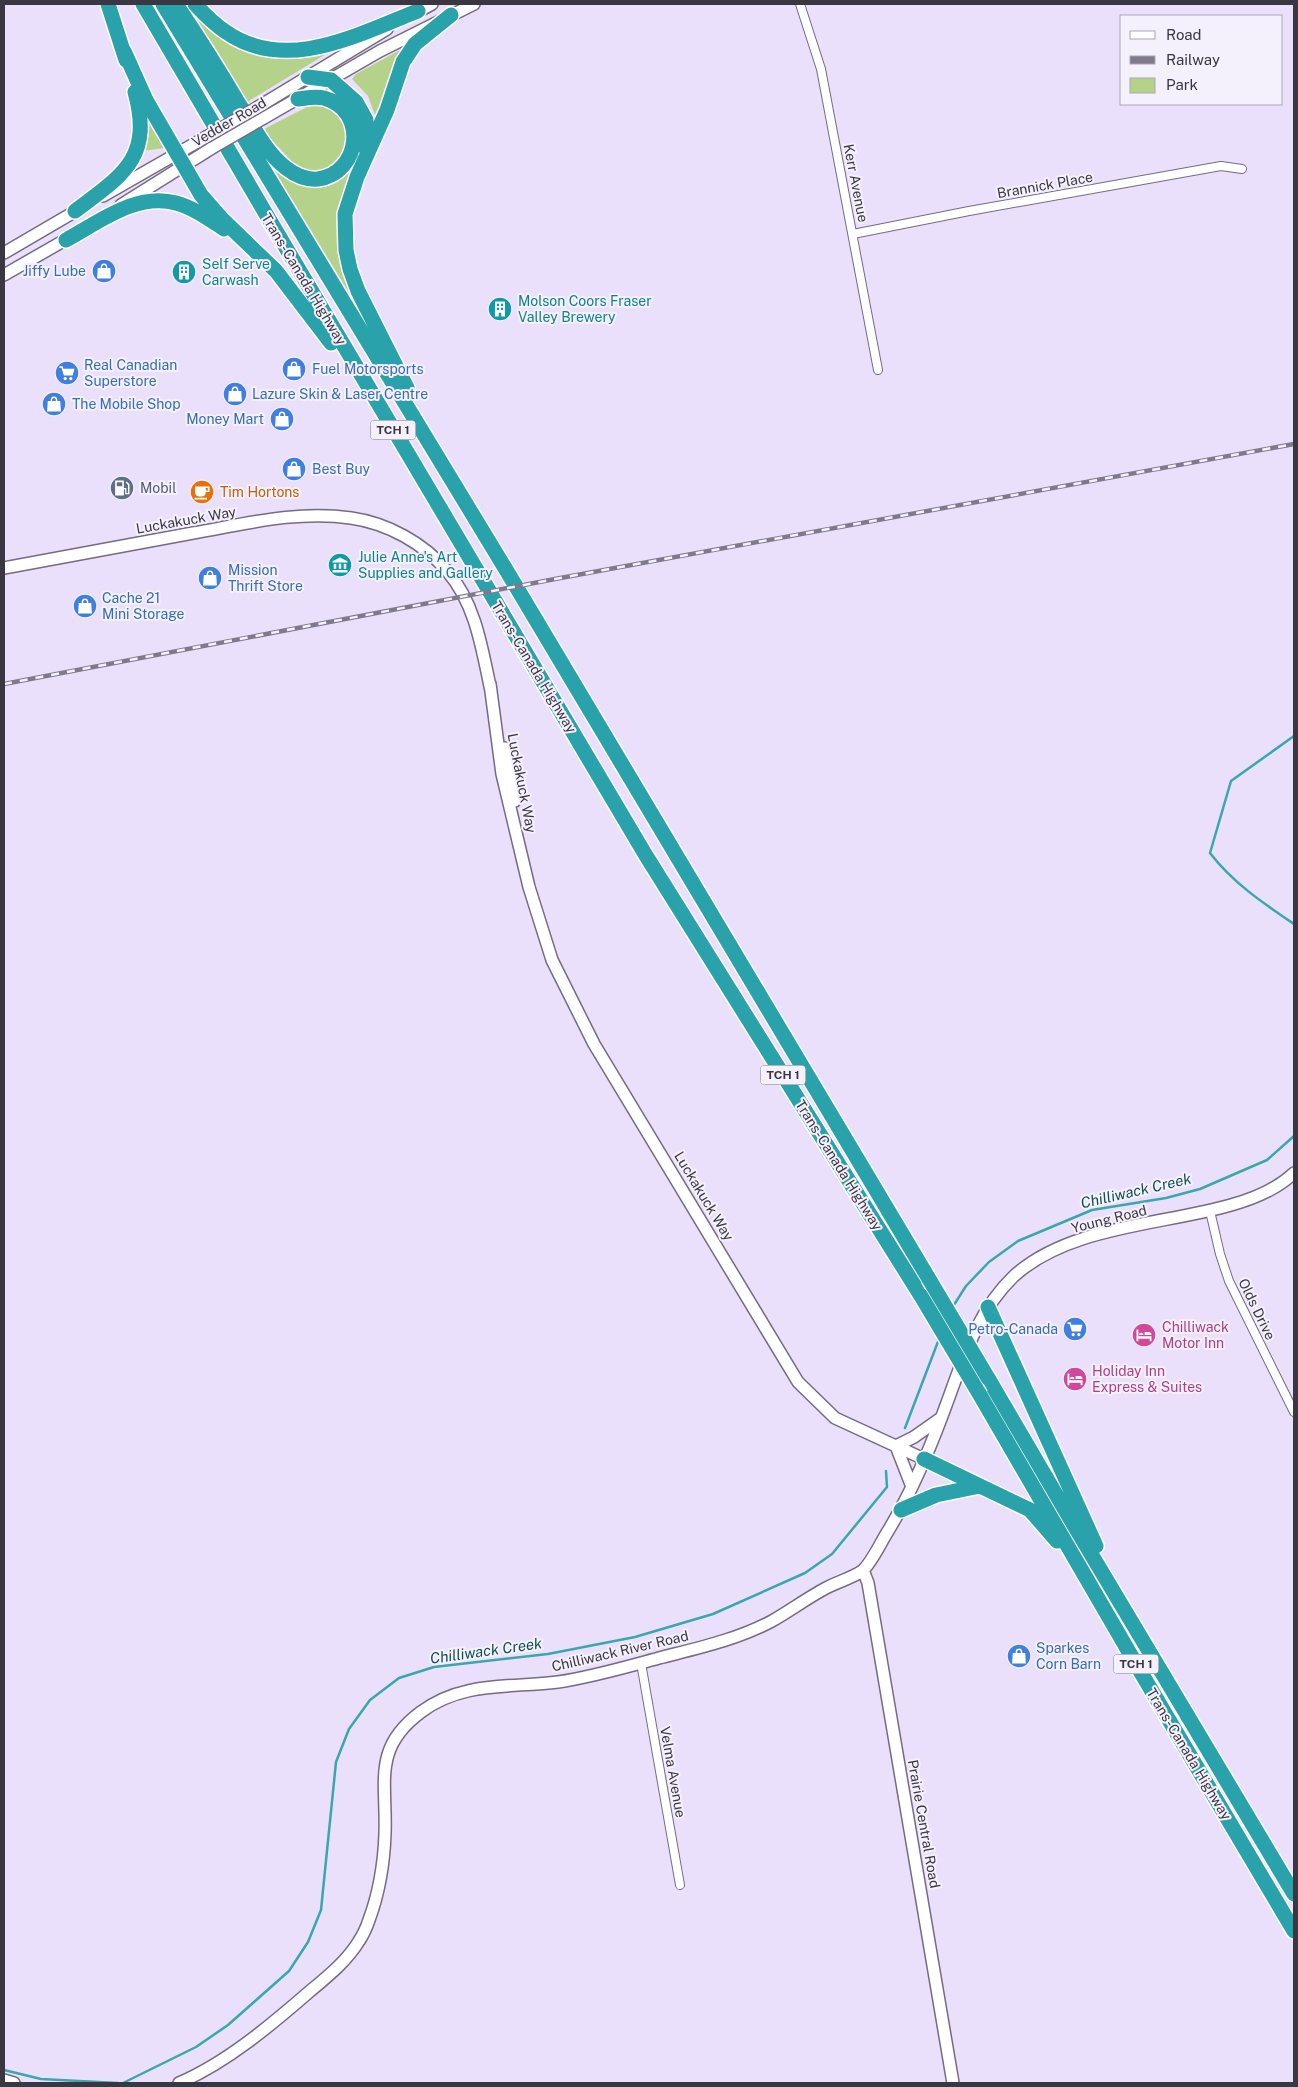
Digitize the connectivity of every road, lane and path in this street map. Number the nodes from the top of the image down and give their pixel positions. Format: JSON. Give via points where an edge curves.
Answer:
{"nodes":[{"id":1,"x":108,"y":4,"type":"edge"},
{"id":2,"x":143,"y":4,"type":"edge"},
{"id":3,"x":163,"y":4,"type":"edge"},
{"id":4,"x":176,"y":4,"type":"edge"},
{"id":5,"x":195,"y":4,"type":"edge"},
{"id":6,"x":432,"y":4,"type":"edge"},
{"id":7,"x":474,"y":4,"type":"edge"},
{"id":8,"x":800,"y":4,"type":"edge"},
{"id":9,"x":418,"y":11,"type":"junction"},
{"id":10,"x":451,"y":15,"type":"junction"},
{"id":11,"x":124,"y":51,"type":"junction"},
{"id":12,"x":308,"y":76,"type":"junction"},
{"id":13,"x":331,"y":80,"type":"junction"},
{"id":14,"x":298,"y":99,"type":"junction"},
{"id":15,"x":366,"y":155,"type":"junction"},
{"id":16,"x":180,"y":160,"type":"junction"},
{"id":17,"x":1242,"y":169,"type":"dead end"},
{"id":18,"x":75,"y":212,"type":"junction"},
{"id":19,"x":853,"y":234,"type":"junction"},
{"id":20,"x":66,"y":240,"type":"junction"},
{"id":21,"x":247,"y":243,"type":"junction"},
{"id":22,"x":4,"y":253,"type":"edge"},
{"id":23,"x":4,"y":275,"type":"edge"},
{"id":24,"x":878,"y":370,"type":"dead end"},
{"id":25,"x":422,"y":478,"type":"junction"},
{"id":26,"x":4,"y":568,"type":"edge"},
{"id":27,"x":504,"y":568,"type":"junction"},
{"id":28,"x":1294,"y":1173,"type":"edge"},
{"id":29,"x":1210,"y":1211,"type":"junction"},
{"id":30,"x":988,"y":1307,"type":"junction"},
{"id":31,"x":1294,"y":1412,"type":"edge"},
{"id":32,"x":942,"y":1418,"type":"junction"},
{"id":33,"x":896,"y":1446,"type":"junction"},
{"id":34,"x":924,"y":1459,"type":"junction"},
{"id":35,"x":980,"y":1486,"type":"junction"},
{"id":36,"x":912,"y":1487,"type":"junction"},
{"id":37,"x":901,"y":1510,"type":"junction"},
{"id":38,"x":863,"y":1570,"type":"junction"},
{"id":39,"x":641,"y":1663,"type":"junction"},
{"id":40,"x":1160,"y":1667,"type":"junction"},
{"id":41,"x":1143,"y":1676,"type":"junction"},
{"id":42,"x":680,"y":1885,"type":"dead end"},
{"id":43,"x":1294,"y":1894,"type":"edge"},
{"id":44,"x":1294,"y":1931,"type":"edge"},
{"id":45,"x":4,"y":2080,"type":"edge"},
{"id":46,"x":14,"y":2083,"type":"edge"},
{"id":47,"x":179,"y":2083,"type":"edge"},
{"id":48,"x":953,"y":2083,"type":"edge"}],
"edges":[{"from":1,"to":11,"type":"highway"},
{"from":2,"to":25,"type":"highway","name":"Trans-Canada Highway","number":"TCH 1"},
{"from":3,"to":27,"type":"highway","name":"Trans-Canada Highway","number":"TCH 1"},
{"from":4,"to":14,"type":"highway","via":[[278,161],[308,179],[332,174],[347,162],[353,150],[355,134],[349,116],[341,107],[324,98]]},
{"from":5,"to":9,"type":"highway","via":[[238,39],[262,49],[294,52],[330,44]]},
{"from":6,"to":9,"type":"main road","name":"Vedder Road"},
{"from":7,"to":10,"type":"main road","name":"Vedder Road"},
{"from":8,"to":19,"type":"street","name":"Kerr Avenue","via":[[821,69]]},
{"from":9,"to":12,"type":"main road","name":"Vedder Road"},
{"from":10,"to":13,"type":"main road","name":"Vedder Road"},
{"from":10,"to":15,"type":"highway","via":[[419,40],[403,62],[387,110]]},
{"from":11,"to":16,"type":"highway","via":[[146,100]]},
{"from":11,"to":18,"type":"highway","via":[[141,117],[138,146],[119,177]]},
{"from":12,"to":13,"type":"highway"},
{"from":12,"to":16,"type":"main road","name":"Vedder Road","bridge":true,"via":[[206,137]]},
{"from":13,"to":14,"type":"main road","name":"Vedder Road"},
{"from":13,"to":15,"type":"highway","via":[[362,110],[368,132]]},
{"from":14,"to":16,"type":"main road","name":"Vedder Road","bridge":true,"via":[[212,148]]},
{"from":15,"to":27,"type":"highway","via":[[345,214],[350,269],[400,376]]},
{"from":16,"to":18,"type":"main road","name":"Vedder Road"},
{"from":16,"to":20,"type":"main road","name":"Vedder Road"},
{"from":16,"to":21,"type":"highway","via":[[210,206]]},
{"from":17,"to":19,"type":"street","name":"Brannick Place","via":[[1221,166]]},
{"from":18,"to":22,"type":"main road","name":"Vedder Road"},
{"from":19,"to":24,"type":"street","name":"Kerr Avenue"},
{"from":20,"to":21,"type":"highway","via":[[132,205],[163,200],[199,213]]},
{"from":20,"to":23,"type":"main road","name":"Vedder Road"},
{"from":21,"to":25,"type":"highway","via":[[276,271],[317,323]]},
{"from":25,"to":41,"type":"highway","name":"Trans-Canada Highway","number":"TCH 1","bridge":true,"via":[[645,854],[921,1296]]},
{"from":26,"to":33,"type":"main road","name":"Luckakuck Way","via":[[282,518],[336,516],[368,522],[407,538],[448,571],[472,612],[479,634],[490,684],[502,774],[529,887],[552,960],[594,1044],[798,1382],[835,1418]]},
{"from":27,"to":40,"type":"highway","name":"Trans-Canada Highway","number":"TCH 1","bridge":true},
{"from":28,"to":29,"type":"main road","name":"Young Road","via":[[1286,1181],[1248,1200]]},
{"from":29,"to":30,"type":"main road","name":"Young Road","via":[[1094,1235],[1054,1251],[1018,1272]]},
{"from":29,"to":31,"type":"street","name":"Olds Drive","via":[[1229,1281]]},
{"from":30,"to":32,"type":"main road","name":"Young Road","via":[[971,1339]]},
{"from":30,"to":40,"type":"highway","via":[[1103,1562]]},
{"from":32,"to":33,"type":"main road"},
{"from":32,"to":34,"type":"main road","name":"Young Road"},
{"from":33,"to":34,"type":"main road","name":"Luckakuck Way"},
{"from":33,"to":36,"type":"main road"},
{"from":34,"to":35,"type":"highway"},
{"from":34,"to":36,"type":"main road"},
{"from":35,"to":37,"type":"highway","via":[[936,1495]]},
{"from":35,"to":41,"type":"highway","via":[[1030,1510],[1037,1517],[1055,1539]]},
{"from":36,"to":37,"type":"main road"},
{"from":37,"to":38,"type":"main road"},
{"from":38,"to":39,"type":"main road","name":"Chilliwack River Road","via":[[739,1637]]},
{"from":38,"to":48,"type":"main road","name":"Prairie Central Road","via":[[868,1583]]},
{"from":39,"to":42,"type":"street","name":"Velma Avenue"},
{"from":39,"to":47,"type":"main road","name":"Chilliwack River Road","via":[[557,1682],[470,1690],[443,1698],[403,1727],[391,1744],[383,1771],[385,1836],[382,1862],[376,1899],[360,1941],[326,1978],[283,2014],[238,2048]]},
{"from":40,"to":43,"type":"highway","name":"Trans-Canada Highway","number":"TCH 1"},
{"from":41,"to":44,"type":"highway","name":"Trans-Canada Highway","number":"TCH 1"},
{"from":45,"to":46,"type":"main road"}]}
